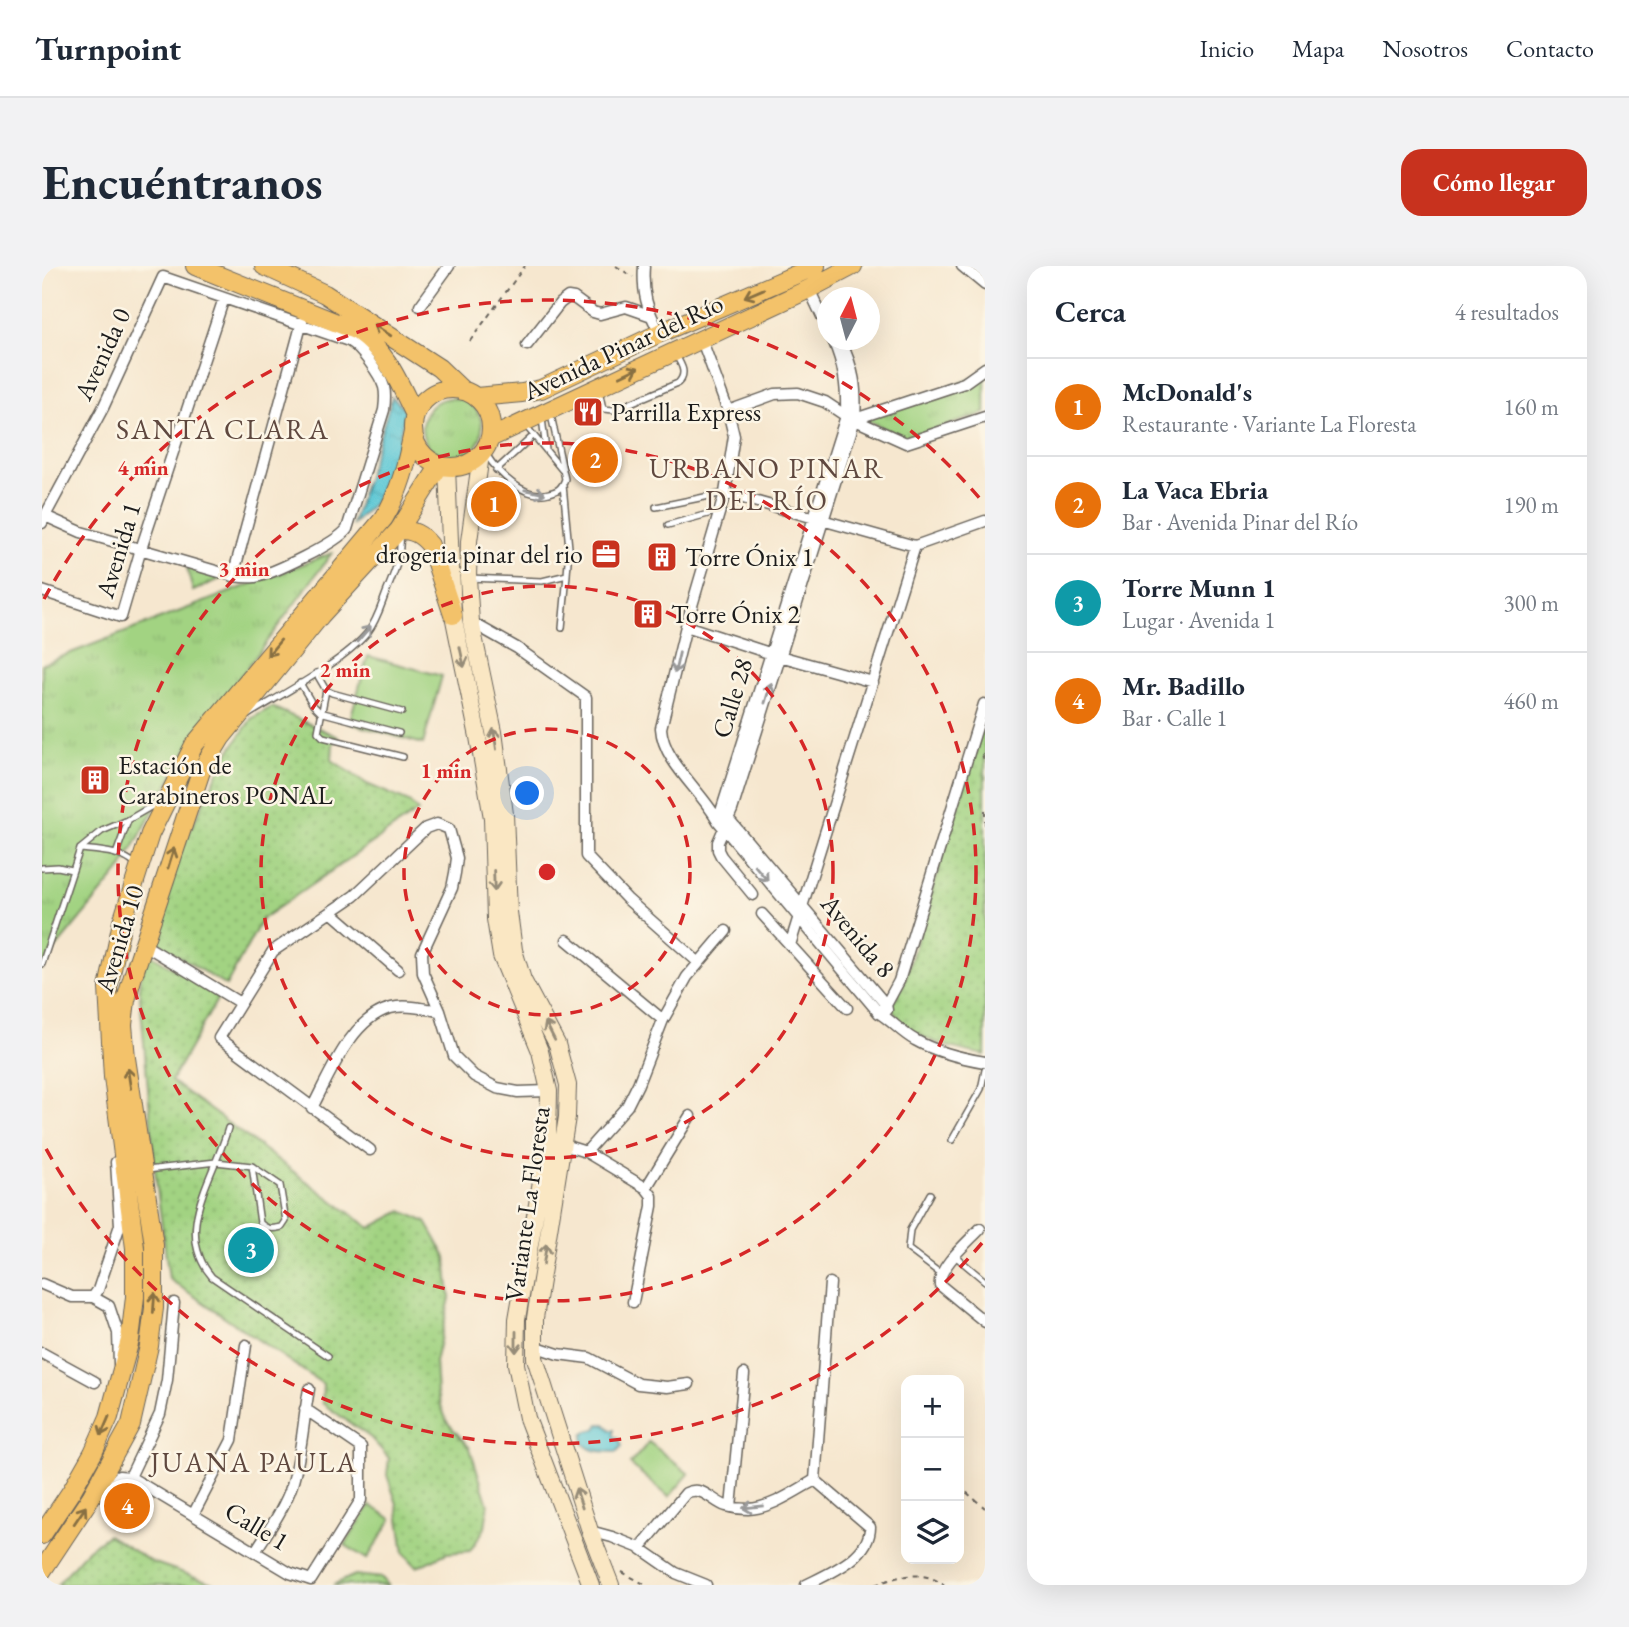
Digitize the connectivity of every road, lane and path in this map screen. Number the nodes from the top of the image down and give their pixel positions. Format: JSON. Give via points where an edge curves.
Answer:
{"nodes":[{"id":1,"x":195,"y":266,"type":"edge"},
{"id":2,"x":264,"y":266,"type":"edge"},
{"id":3,"x":449,"y":266,"type":"edge"},
{"id":4,"x":525,"y":266,"type":"edge"},
{"id":5,"x":617,"y":266,"type":"edge"},
{"id":6,"x":644,"y":266,"type":"edge"},
{"id":7,"x":816,"y":266,"type":"edge"},
{"id":8,"x":853,"y":266,"type":"edge"},
{"id":9,"x":962,"y":266,"type":"edge"},
{"id":10,"x":642,"y":284,"type":"junction"},
{"id":11,"x":985,"y":285,"type":"edge"},
{"id":12,"x":812,"y":287,"type":"junction"},
{"id":13,"x":817,"y":295,"type":"edge"},
{"id":14,"x":224,"y":298,"type":"junction"},
{"id":15,"x":817,"y":300,"type":"edge"},
{"id":16,"x":420,"y":306,"type":"dead end"},
{"id":17,"x":649,"y":315,"type":"junction"},
{"id":18,"x":303,"y":317,"type":"junction"},
{"id":19,"x":660,"y":333,"type":"junction"},
{"id":20,"x":701,"y":338,"type":"junction"},
{"id":21,"x":470,"y":341,"type":"dead end"},
{"id":22,"x":527,"y":345,"type":"dead end"},
{"id":23,"x":838,"y":350,"type":"edge"},
{"id":24,"x":845,"y":350,"type":"edge"},
{"id":25,"x":674,"y":351,"type":"junction"},
{"id":26,"x":985,"y":368,"type":"edge"},
{"id":27,"x":598,"y":386,"type":"junction"},
{"id":28,"x":522,"y":393,"type":"junction"},
{"id":29,"x":469,"y":394,"type":"junction"},
{"id":30,"x":545,"y":411,"type":"junction"},
{"id":31,"x":729,"y":411,"type":"junction"},
{"id":32,"x":851,"y":417,"type":"junction"},
{"id":33,"x":985,"y":417,"type":"edge"},
{"id":34,"x":414,"y":424,"type":"junction"},
{"id":35,"x":528,"y":429,"type":"junction"},
{"id":36,"x":485,"y":448,"type":"junction"},
{"id":37,"x":546,"y":450,"type":"junction"},
{"id":38,"x":444,"y":466,"type":"junction"},
{"id":39,"x":496,"y":470,"type":"junction"},
{"id":40,"x":564,"y":472,"type":"junction"},
{"id":41,"x":563,"y":485,"type":"junction"},
{"id":42,"x":725,"y":493,"type":"junction"},
{"id":43,"x":656,"y":507,"type":"dead end"},
{"id":44,"x":720,"y":511,"type":"junction"},
{"id":45,"x":44,"y":520,"type":"edge"},
{"id":46,"x":819,"y":520,"type":"junction"},
{"id":47,"x":985,"y":521,"type":"edge"},
{"id":48,"x":668,"y":525,"type":"dead end"},
{"id":49,"x":399,"y":530,"type":"junction"},
{"id":50,"x":915,"y":545,"type":"junction"},
{"id":51,"x":141,"y":549,"type":"junction"},
{"id":52,"x":357,"y":564,"type":"junction"},
{"id":53,"x":567,"y":575,"type":"junction"},
{"id":54,"x":238,"y":577,"type":"junction"},
{"id":55,"x":468,"y":578,"type":"junction"},
{"id":56,"x":42,"y":592,"type":"edge"},
{"id":57,"x":453,"y":615,"type":"junction"},
{"id":58,"x":471,"y":622,"type":"junction"},
{"id":59,"x":686,"y":625,"type":"junction"},
{"id":60,"x":562,"y":628,"type":"dead end"},
{"id":61,"x":774,"y":655,"type":"junction"},
{"id":62,"x":316,"y":673,"type":"junction"},
{"id":63,"x":873,"y":682,"type":"junction"},
{"id":64,"x":300,"y":683,"type":"junction"},
{"id":65,"x":326,"y":690,"type":"junction"},
{"id":66,"x":984,"y":704,"type":"edge"},
{"id":67,"x":233,"y":709,"type":"junction"},
{"id":68,"x":320,"y":712,"type":"junction"},
{"id":69,"x":402,"y":712,"type":"dead end"},
{"id":70,"x":228,"y":728,"type":"junction"},
{"id":71,"x":400,"y":733,"type":"dead end"},
{"id":72,"x":403,"y":757,"type":"dead end"},
{"id":73,"x":167,"y":799,"type":"junction"},
{"id":74,"x":985,"y":810,"type":"edge"},
{"id":75,"x":721,"y":818,"type":"junction"},
{"id":76,"x":128,"y":820,"type":"junction"},
{"id":77,"x":80,"y":849,"type":"junction"},
{"id":78,"x":116,"y":854,"type":"junction"},
{"id":79,"x":42,"y":868,"type":"edge"},
{"id":80,"x":139,"y":868,"type":"junction"},
{"id":81,"x":72,"y":870,"type":"junction"},
{"id":82,"x":753,"y":895,"type":"dead end"},
{"id":83,"x":985,"y":900,"type":"edge"},
{"id":84,"x":802,"y":904,"type":"junction"},
{"id":85,"x":331,"y":912,"type":"junction"},
{"id":86,"x":762,"y":914,"type":"dead end"},
{"id":87,"x":798,"y":917,"type":"junction"},
{"id":88,"x":726,"y":931,"type":"dead end"},
{"id":89,"x":42,"y":933,"type":"edge"},
{"id":90,"x":52,"y":936,"type":"junction"},
{"id":91,"x":566,"y":940,"type":"dead end"},
{"id":92,"x":143,"y":944,"type":"junction"},
{"id":93,"x":790,"y":945,"type":"junction"},
{"id":94,"x":698,"y":962,"type":"junction"},
{"id":95,"x":42,"y":964,"type":"edge"},
{"id":96,"x":398,"y":970,"type":"dead end"},
{"id":97,"x":240,"y":1003,"type":"junction"},
{"id":98,"x":847,"y":1008,"type":"dead end"},
{"id":99,"x":882,"y":1009,"type":"junction"},
{"id":100,"x":440,"y":1011,"type":"junction"},
{"id":101,"x":663,"y":1020,"type":"junction"},
{"id":102,"x":985,"y":1062,"type":"edge"},
{"id":103,"x":985,"y":1070,"type":"edge"},
{"id":104,"x":549,"y":1091,"type":"junction"},
{"id":105,"x":312,"y":1108,"type":"junction"},
{"id":106,"x":690,"y":1116,"type":"dead end"},
{"id":107,"x":228,"y":1128,"type":"dead end"},
{"id":108,"x":952,"y":1140,"type":"dead end"},
{"id":109,"x":122,"y":1141,"type":"junction"},
{"id":110,"x":555,"y":1143,"type":"junction"},
{"id":111,"x":370,"y":1150,"type":"dead end"},
{"id":112,"x":586,"y":1152,"type":"junction"},
{"id":113,"x":216,"y":1162,"type":"junction"},
{"id":114,"x":252,"y":1166,"type":"junction"},
{"id":115,"x":144,"y":1171,"type":"junction"},
{"id":116,"x":646,"y":1188,"type":"junction"},
{"id":117,"x":930,"y":1194,"type":"dead end"},
{"id":118,"x":980,"y":1229,"type":"dead end"},
{"id":119,"x":955,"y":1256,"type":"junction"},
{"id":120,"x":941,"y":1274,"type":"junction"},
{"id":121,"x":985,"y":1281,"type":"edge"},
{"id":122,"x":830,"y":1283,"type":"dead end"},
{"id":123,"x":42,"y":1284,"type":"edge"},
{"id":124,"x":93,"y":1297,"type":"junction"},
{"id":125,"x":633,"y":1302,"type":"dead end"},
{"id":126,"x":174,"y":1303,"type":"dead end"},
{"id":127,"x":985,"y":1322,"type":"edge"},
{"id":128,"x":246,"y":1345,"type":"dead end"},
{"id":129,"x":534,"y":1346,"type":"junction"},
{"id":130,"x":42,"y":1353,"type":"edge"},
{"id":131,"x":328,"y":1356,"type":"dead end"},
{"id":132,"x":744,"y":1374,"type":"dead end"},
{"id":133,"x":95,"y":1382,"type":"dead end"},
{"id":134,"x":689,"y":1384,"type":"dead end"},
{"id":135,"x":119,"y":1385,"type":"junction"},
{"id":136,"x":309,"y":1389,"type":"dead end"},
{"id":137,"x":305,"y":1409,"type":"junction"},
{"id":138,"x":130,"y":1477,"type":"junction"},
{"id":139,"x":815,"y":1480,"type":"junction"},
{"id":140,"x":964,"y":1490,"type":"edge"},
{"id":141,"x":95,"y":1492,"type":"junction"},
{"id":142,"x":731,"y":1507,"type":"junction"},
{"id":143,"x":985,"y":1508,"type":"edge"},
{"id":144,"x":193,"y":1515,"type":"junction"},
{"id":145,"x":590,"y":1531,"type":"junction"},
{"id":146,"x":42,"y":1535,"type":"edge"},
{"id":147,"x":640,"y":1548,"type":"junction"},
{"id":148,"x":255,"y":1552,"type":"junction"},
{"id":149,"x":602,"y":1563,"type":"junction"},
{"id":150,"x":42,"y":1572,"type":"edge"},
{"id":151,"x":588,"y":1578,"type":"edge"},
{"id":152,"x":611,"y":1585,"type":"edge"},
{"id":153,"x":646,"y":1585,"type":"edge"},
{"id":154,"x":706,"y":1585,"type":"edge"},
{"id":155,"x":806,"y":1585,"type":"edge"},
{"id":156,"x":875,"y":1585,"type":"edge"},
{"id":157,"x":944,"y":1585,"type":"edge"}],
"edges":[{"from":1,"to":18,"type":"main road"},
{"from":29,"to":2,"type":"main road","one_way":true,"via":[[439,368],[325,293]]},
{"from":3,"to":16,"type":"street"},
{"from":4,"to":21,"type":"path"},
{"from":5,"to":10,"type":"path"},
{"from":6,"to":10,"type":"street"},
{"from":7,"to":19,"type":"main road","name":"Avenida Pinar del Río","one_way":true},
{"from":8,"to":12,"type":"main road","name":"Avenida Pinar del Río"},
{"from":9,"to":11,"type":"street"},
{"from":10,"to":17,"type":"street"},
{"from":12,"to":13,"type":"street"},
{"from":12,"to":15,"type":"street"},
{"from":12,"to":20,"type":"main road","name":"Avenida Pinar del Río"},
{"from":14,"to":18,"type":"street"},
{"from":14,"to":45,"type":"street","name":"Avenida 0","via":[[163,277],[103,408]]},
{"from":14,"to":51,"type":"street","name":"Avenida 1"},
{"from":17,"to":19,"type":"street"},
{"from":17,"to":22,"type":"street","via":[[626,307],[600,314],[568,297]]},
{"from":18,"to":34,"type":"main road","via":[[340,322],[372,341],[389,362]]},
{"from":18,"to":54,"type":"street"},
{"from":18,"to":54,"type":"street","via":[[359,349],[383,384],[386,397],[347,530],[335,541],[261,575]]},
{"from":19,"to":28,"type":"main road","name":"Avenida Pinar del Río","via":[[541,389]]},
{"from":20,"to":25,"type":"main road","name":"Avenida Pinar del Río"},
{"from":20,"to":31,"type":"street","name":"Avenida 8"},
{"from":23,"to":32,"type":"street","name":"Calle 28"},
{"from":24,"to":32,"type":"street","name":"Calle 28","via":[[857,391]]},
{"from":27,"to":25,"type":"main road","name":"Avenida Pinar del Río","one_way":true},
{"from":25,"to":27,"type":"lane","via":[[684,370],[678,383],[614,410],[603,409]]},
{"from":26,"to":32,"type":"street","via":[[964,383]]},
{"from":27,"to":30,"type":"main road","name":"Avenida Pinar del Río"},
{"from":28,"to":29,"type":"main road","name":"Avenida Pinar del Río"},
{"from":28,"to":35,"type":"main road","via":[[516,411]]},
{"from":29,"to":34,"type":"main road","via":[[448,389],[434,394],[422,403]]},
{"from":29,"to":36,"type":"main road","via":[[489,415]]},
{"from":30,"to":35,"type":"main road","name":"Avenida Pinar del Río"},
{"from":30,"to":37,"type":"lane"},
{"from":30,"to":40,"type":"lane"},
{"from":31,"to":32,"type":"street","via":[[775,394],[798,393]]},
{"from":31,"to":42,"type":"street","name":"Avenida 8","via":[[734,436]]},
{"from":32,"to":33,"type":"street","via":[[906,443]]},
{"from":32,"to":46,"type":"street","name":"Calle 28"},
{"from":34,"to":38,"type":"main road","via":[[421,453]]},
{"from":34,"to":52,"type":"main road","name":"Avenida 10","via":[[396,499]]},
{"from":35,"to":36,"type":"main road","name":"Avenida Pinar del Río"},
{"from":35,"to":37,"type":"lane"},
{"from":35,"to":39,"type":"lane"},
{"from":36,"to":38,"type":"main road","via":[[467,464]]},
{"from":36,"to":39,"type":"lane"},
{"from":36,"to":55,"type":"main road","name":"Variante La Floresta","via":[[472,508]]},
{"from":37,"to":40,"type":"lane"},
{"from":38,"to":49,"type":"main road","name":"Avenida 10"},
{"from":38,"to":57,"type":"main road","name":"Variante La Floresta"},
{"from":39,"to":41,"type":"lane","one_way":true,"via":[[525,491],[542,495]]},
{"from":40,"to":41,"type":"lane"},
{"from":41,"to":53,"type":"lane"},
{"from":42,"to":43,"type":"lane"},
{"from":42,"to":44,"type":"street","name":"Avenida 8"},
{"from":42,"to":46,"type":"street"},
{"from":44,"to":48,"type":"lane"},
{"from":44,"to":59,"type":"street","name":"Avenida 8"},
{"from":45,"to":51,"type":"street"},
{"from":46,"to":50,"type":"street"},
{"from":46,"to":61,"type":"street","name":"Calle 28"},
{"from":47,"to":50,"type":"street"},
{"from":49,"to":52,"type":"main road","name":"Avenida 10"},
{"from":49,"to":57,"type":"main road","via":[[422,535],[430,545]]},
{"from":62,"to":49,"type":"lane","one_way":true,"via":[[368,632],[396,567]]},
{"from":50,"to":63,"type":"street"},
{"from":51,"to":54,"type":"street"},
{"from":51,"to":56,"type":"street","name":"Avenida 1","via":[[121,617]]},
{"from":52,"to":67,"type":"main road","name":"Avenida 10","via":[[321,615]]},
{"from":53,"to":55,"type":"lane","via":[[542,581]]},
{"from":53,"to":60,"type":"lane"},
{"from":55,"to":58,"type":"main road","name":"Variante La Floresta"},
{"from":57,"to":104,"type":"main road","name":"Variante La Floresta","one_way":true,"via":[[492,818],[495,919],[501,956],[540,1051]]},
{"from":58,"to":94,"type":"street","via":[[586,697],[586,856]]},
{"from":110,"to":58,"type":"main road","name":"Variante La Floresta","one_way":true,"via":[[568,1084],[557,1044],[523,979],[514,950],[500,773]]},
{"from":59,"to":61,"type":"street"},
{"from":59,"to":75,"type":"street","name":"Avenida 8","one_way":true,"via":[[661,728],[662,741]]},
{"from":61,"to":63,"type":"street"},
{"from":61,"to":75,"type":"street","name":"Calle 28"},
{"from":62,"to":64,"type":"lane"},
{"from":62,"to":65,"type":"lane"},
{"from":63,"to":84,"type":"street"},
{"from":64,"to":68,"type":"lane"},
{"from":64,"to":70,"type":"lane"},
{"from":65,"to":68,"type":"lane"},
{"from":65,"to":69,"type":"lane"},
{"from":66,"to":99,"type":"street","via":[[899,981]]},
{"from":67,"to":70,"type":"main road","name":"Avenida 10"},
{"from":67,"to":73,"type":"main road","name":"Avenida 10","via":[[194,745]]},
{"from":68,"to":71,"type":"lane"},
{"from":68,"to":72,"type":"lane","via":[[318,732],[323,737]]},
{"from":92,"to":70,"type":"main road","name":"Avenida 10","one_way":true,"via":[[201,771]]},
{"from":73,"to":76,"type":"lane"},
{"from":73,"to":80,"type":"main road","name":"Avenida 10","via":[[149,834]]},
{"from":74,"to":83,"type":"path"},
{"from":75,"to":82,"type":"street","name":"Calle 28","via":[[721,856]]},
{"from":75,"to":84,"type":"street","name":"Avenida 8"},
{"from":75,"to":87,"type":"street","one_way":true},
{"from":76,"to":77,"type":"lane","via":[[102,831]]},
{"from":76,"to":78,"type":"lane"},
{"from":77,"to":78,"type":"lane"},
{"from":77,"to":81,"type":"lane"},
{"from":78,"to":80,"type":"lane"},
{"from":79,"to":81,"type":"lane"},
{"from":80,"to":109,"type":"main road","name":"Avenida 10","via":[[108,988]]},
{"from":81,"to":90,"type":"lane"},
{"from":84,"to":87,"type":"street"},
{"from":84,"to":99,"type":"street","name":"Avenida 8"},
{"from":85,"to":96,"type":"street"},
{"from":85,"to":97,"type":"street","via":[[273,951]]},
{"from":85,"to":100,"type":"street","via":[[426,828],[437,824],[449,829],[456,873],[422,953],[423,973]]},
{"from":86,"to":93,"type":"street"},
{"from":87,"to":93,"type":"street"},
{"from":87,"to":99,"type":"street"},
{"from":88,"to":94,"type":"street"},
{"from":89,"to":90,"type":"lane"},
{"from":90,"to":95,"type":"lane"},
{"from":91,"to":101,"type":"street"},
{"from":92,"to":97,"type":"street"},
{"from":115,"to":92,"type":"main road","name":"Avenida 10","one_way":true,"via":[[123,1026]]},
{"from":93,"to":98,"type":"street"},
{"from":94,"to":101,"type":"street"},
{"from":97,"to":105,"type":"street","via":[[219,1038]]},
{"from":99,"to":102,"type":"street","name":"Avenida 8","via":[[913,1039],[938,1051]]},
{"from":100,"to":104,"type":"street","via":[[454,1056],[474,1076],[497,1088]]},
{"from":100,"to":105,"type":"street","via":[[390,1008],[372,1017],[341,1053]]},
{"from":101,"to":112,"type":"street","via":[[626,1106]]},
{"from":103,"to":108,"type":"lane","via":[[981,1089]]},
{"from":104,"to":110,"type":"main road","name":"Variante La Floresta"},
{"from":105,"to":111,"type":"street"},
{"from":106,"to":116,"type":"street"},
{"from":107,"to":113,"type":"lane"},
{"from":109,"to":124,"type":"street","via":[[115,1159],[120,1224]]},
{"from":109,"to":135,"type":"main road","name":"Avenida 10","via":[[135,1248],[135,1297]]},
{"from":110,"to":112,"type":"street"},
{"from":129,"to":110,"type":"main road","name":"Variante La Floresta","one_way":true},
{"from":110,"to":151,"type":"main road","name":"Variante La Floresta","one_way":true,"via":[[517,1318],[516,1364],[527,1418]]},
{"from":112,"to":116,"type":"street"},
{"from":113,"to":114,"type":"lane"},
{"from":113,"to":115,"type":"lane"},
{"from":113,"to":131,"type":"lane","via":[[199,1204],[196,1248],[202,1265],[212,1277]]},
{"from":114,"to":114,"type":"lane","via":[[260,1223],[265,1228],[282,1227],[286,1221],[280,1185]]},
{"from":141,"to":115,"type":"main road","name":"Avenida 10","one_way":true,"via":[[131,1424],[149,1346],[154,1245]]},
{"from":116,"to":125,"type":"street","via":[[652,1206]]},
{"from":117,"to":120,"type":"lane","via":[[910,1230],[908,1249]]},
{"from":118,"to":119,"type":"street"},
{"from":119,"to":120,"type":"street"},
{"from":119,"to":121,"type":"lane"},
{"from":120,"to":127,"type":"street","via":[[940,1285]]},
{"from":122,"to":139,"type":"street"},
{"from":123,"to":124,"type":"street","via":[[72,1297]]},
{"from":124,"to":135,"type":"street","via":[[109,1306],[114,1317]]},
{"from":126,"to":138,"type":"street","via":[[160,1414]]},
{"from":128,"to":144,"type":"street","via":[[232,1440]]},
{"from":129,"to":134,"type":"street","via":[[589,1358],[638,1384]]},
{"from":145,"to":129,"type":"main road","name":"Variante La Floresta","one_way":true,"via":[[545,1396]]},
{"from":130,"to":133,"type":"street"},
{"from":132,"to":142,"type":"street"},
{"from":135,"to":146,"type":"main road","name":"Avenida 10","one_way":true,"via":[[93,1453]]},
{"from":136,"to":137,"type":"street"},
{"from":137,"to":148,"type":"street","via":[[292,1486]]},
{"from":137,"to":148,"type":"street","name":"Calle 1","via":[[361,1447],[361,1500],[311,1580]]},
{"from":138,"to":141,"type":"street","via":[[119,1476],[106,1493]]},
{"from":138,"to":144,"type":"street","name":"Calle 1"},
{"from":139,"to":142,"type":"street","one_way":true,"via":[[770,1504]]},
{"from":139,"to":155,"type":"street","via":[[870,1527],[870,1540],[845,1563]]},
{"from":140,"to":143,"type":"path"},
{"from":150,"to":141,"type":"main road","name":"Avenida 10","one_way":true},
{"from":142,"to":147,"type":"street","via":[[691,1490]]},
{"from":144,"to":148,"type":"street","name":"Calle 1"},
{"from":145,"to":147,"type":"street"},
{"from":145,"to":149,"type":"main road","name":"Variante La Floresta"},
{"from":147,"to":154,"type":"street","via":[[676,1573]]},
{"from":149,"to":151,"type":"main road"},
{"from":149,"to":152,"type":"main road","name":"Variante La Floresta"},
{"from":149,"to":153,"type":"path"},
{"from":156,"to":157,"type":"path","via":[[910,1575]]}]}
